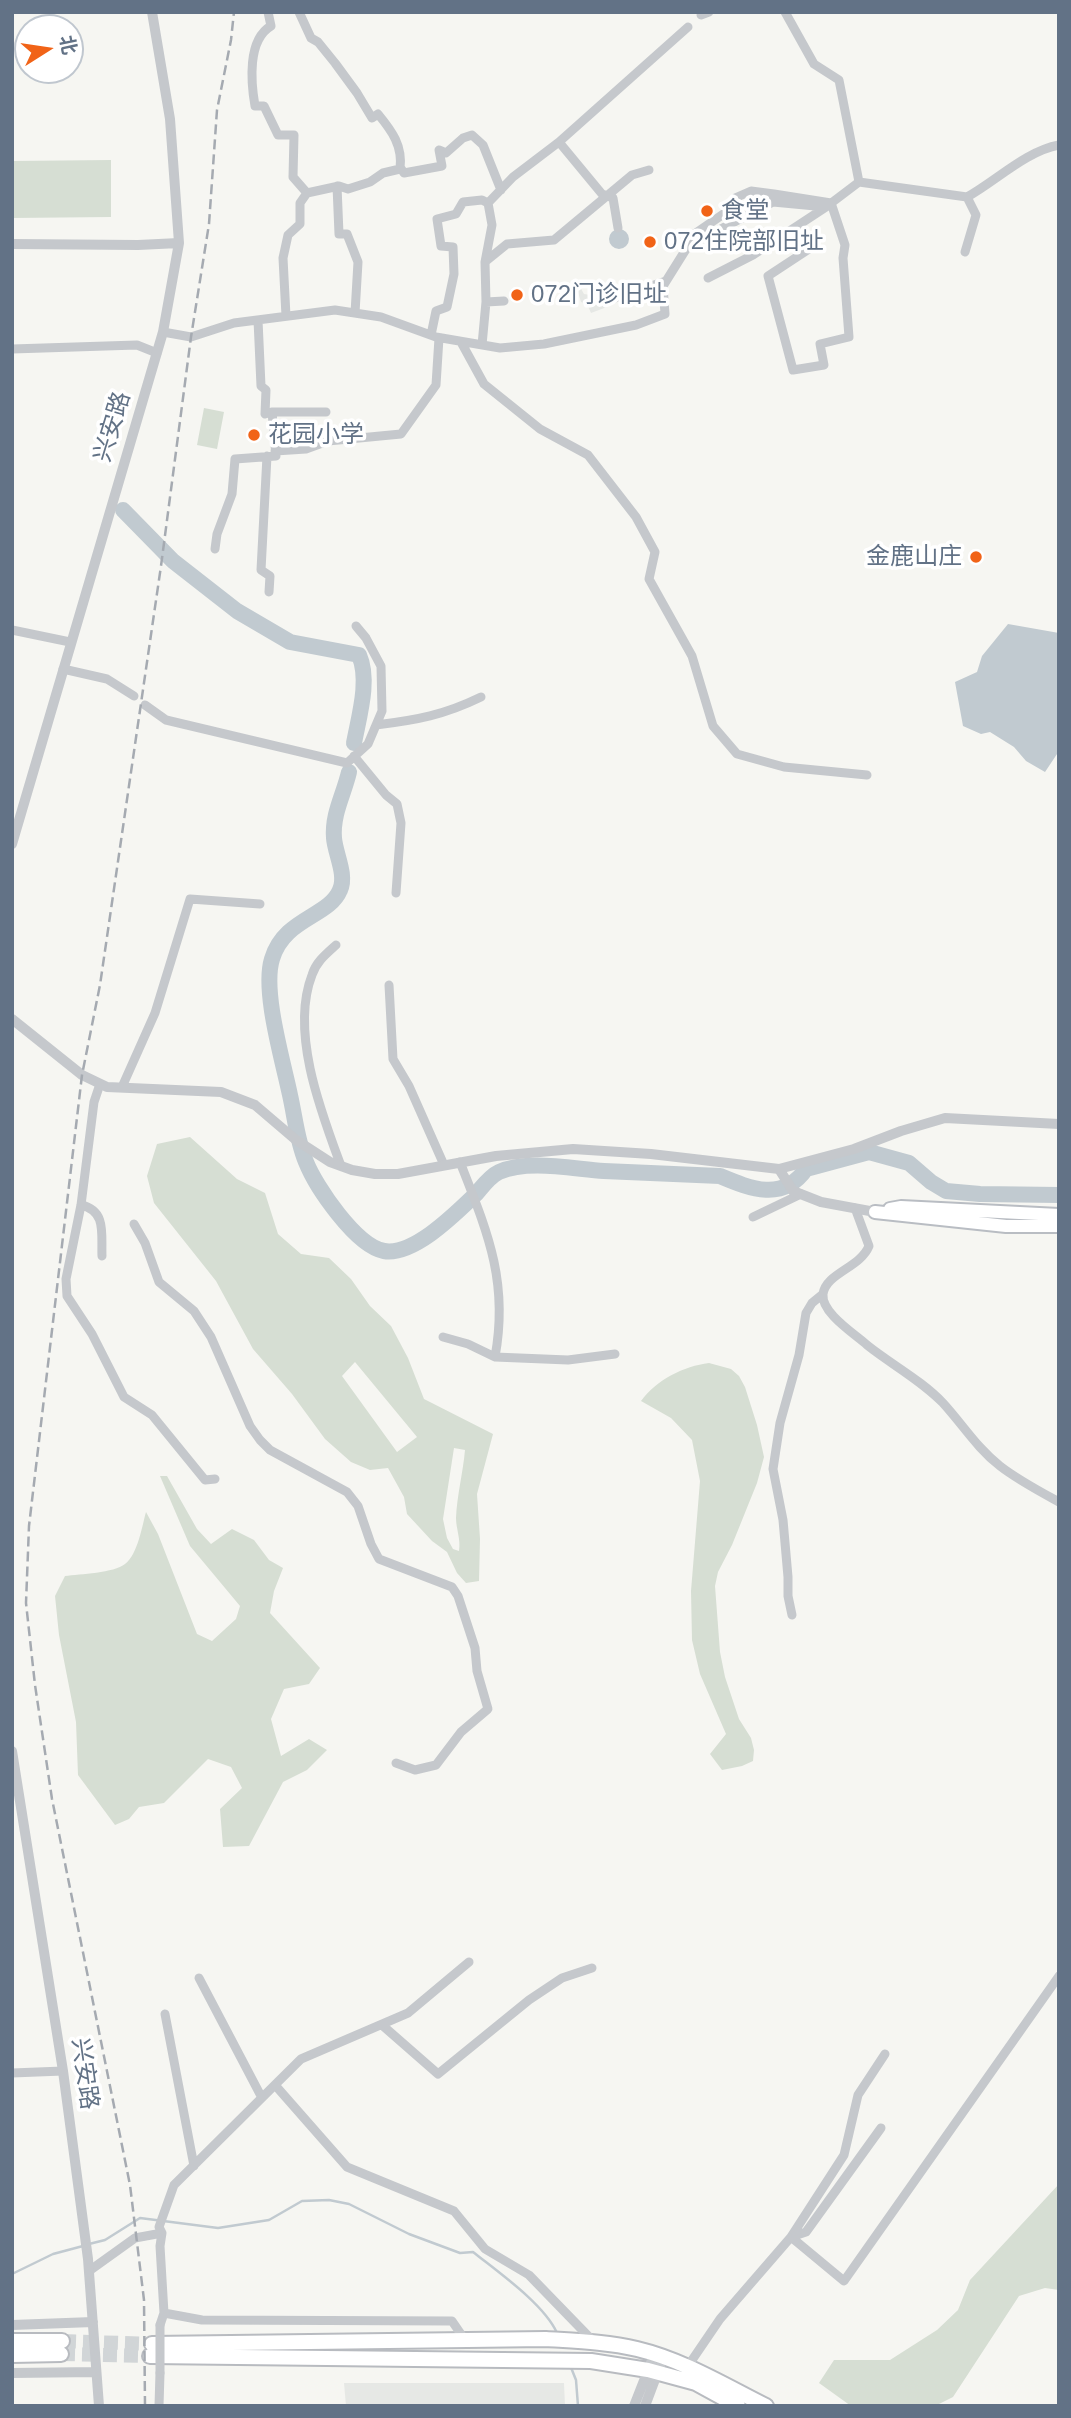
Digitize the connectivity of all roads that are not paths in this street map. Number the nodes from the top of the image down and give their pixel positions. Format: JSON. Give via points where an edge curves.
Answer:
{"nodes":[{"id":1,"x":152,"y":12,"type":"edge"},
{"id":2,"x":268,"y":12,"type":"edge"},
{"id":3,"x":299,"y":12,"type":"edge"},
{"id":4,"x":785,"y":12,"type":"edge"},
{"id":5,"x":688,"y":27,"type":"dead end"},
{"id":6,"x":559,"y":142,"type":"junction"},
{"id":7,"x":1059,"y":145,"type":"edge"},
{"id":8,"x":400,"y":167,"type":"junction"},
{"id":9,"x":649,"y":170,"type":"dead end"},
{"id":10,"x":859,"y":182,"type":"junction"},
{"id":11,"x":337,"y":186,"type":"junction"},
{"id":12,"x":501,"y":190,"type":"junction"},
{"id":13,"x":306,"y":193,"type":"junction"},
{"id":14,"x":605,"y":197,"type":"junction"},
{"id":15,"x":967,"y":197,"type":"junction"},
{"id":16,"x":773,"y":198,"type":"junction"},
{"id":17,"x":488,"y":203,"type":"junction"},
{"id":18,"x":828,"y":205,"type":"junction"},
{"id":19,"x":618,"y":228,"type":"dead end"},
{"id":20,"x":693,"y":235,"type":"dead end"},
{"id":21,"x":179,"y":243,"type":"junction"},
{"id":22,"x":12,"y":244,"type":"edge"},
{"id":23,"x":809,"y":249,"type":"dead end"},
{"id":24,"x":965,"y":252,"type":"dead end"},
{"id":25,"x":485,"y":262,"type":"junction"},
{"id":26,"x":708,"y":278,"type":"dead end"},
{"id":27,"x":666,"y":281,"type":"junction"},
{"id":28,"x":504,"y":301,"type":"dead end"},
{"id":29,"x":606,"y":301,"type":"dead end"},
{"id":30,"x":486,"y":302,"type":"junction"},
{"id":31,"x":355,"y":313,"type":"junction"},
{"id":32,"x":286,"y":316,"type":"junction"},
{"id":33,"x":258,"y":320,"type":"junction"},
{"id":34,"x":163,"y":332,"type":"junction"},
{"id":35,"x":435,"y":337,"type":"junction"},
{"id":36,"x":461,"y":342,"type":"junction"},
{"id":37,"x":482,"y":345,"type":"junction"},
{"id":38,"x":12,"y":349,"type":"edge"},
{"id":39,"x":157,"y":354,"type":"junction"},
{"id":40,"x":272,"y":412,"type":"junction"},
{"id":41,"x":327,"y":412,"type":"dead end"},
{"id":42,"x":271,"y":454,"type":"junction"},
{"id":43,"x":215,"y":549,"type":"dead end"},
{"id":44,"x":269,"y":592,"type":"dead end"},
{"id":45,"x":356,"y":626,"type":"dead end"},
{"id":46,"x":12,"y":630,"type":"edge"},
{"id":47,"x":70,"y":642,"type":"junction"},
{"id":48,"x":63,"y":668,"type":"junction"},
{"id":49,"x":134,"y":696,"type":"dead end"},
{"id":50,"x":481,"y":697,"type":"dead end"},
{"id":51,"x":145,"y":705,"type":"dead end"},
{"id":52,"x":376,"y":725,"type":"junction"},
{"id":53,"x":354,"y":757,"type":"junction"},
{"id":54,"x":867,"y":775,"type":"dead end"},
{"id":55,"x":12,"y":844,"type":"edge"},
{"id":56,"x":396,"y":893,"type":"dead end"},
{"id":57,"x":260,"y":904,"type":"dead end"},
{"id":58,"x":335,"y":945,"type":"dead end"},
{"id":59,"x":389,"y":985,"type":"dead end"},
{"id":60,"x":12,"y":1019,"type":"edge"},
{"id":61,"x":100,"y":1084,"type":"junction"},
{"id":62,"x":122,"y":1087,"type":"junction"},
{"id":63,"x":1059,"y":1124,"type":"edge"},
{"id":64,"x":460,"y":1163,"type":"junction"},
{"id":65,"x":444,"y":1165,"type":"junction"},
{"id":66,"x":341,"y":1167,"type":"junction"},
{"id":67,"x":779,"y":1169,"type":"junction"},
{"id":68,"x":797,"y":1193,"type":"junction"},
{"id":69,"x":81,"y":1205,"type":"junction"},
{"id":70,"x":855,"y":1208,"type":"junction"},
{"id":71,"x":875,"y":1212,"type":"junction"},
{"id":72,"x":1059,"y":1215,"type":"edge"},
{"id":73,"x":753,"y":1217,"type":"dead end"},
{"id":74,"x":134,"y":1224,"type":"dead end"},
{"id":75,"x":1059,"y":1226,"type":"edge"},
{"id":76,"x":102,"y":1256,"type":"dead end"},
{"id":77,"x":823,"y":1294,"type":"junction"},
{"id":78,"x":443,"y":1337,"type":"dead end"},
{"id":79,"x":615,"y":1354,"type":"dead end"},
{"id":80,"x":495,"y":1357,"type":"junction"},
{"id":81,"x":215,"y":1479,"type":"dead end"},
{"id":82,"x":1059,"y":1503,"type":"edge"},
{"id":83,"x":792,"y":1615,"type":"dead end"},
{"id":84,"x":12,"y":1751,"type":"edge"},
{"id":85,"x":396,"y":1763,"type":"dead end"},
{"id":86,"x":16,"y":1798,"type":"edge"},
{"id":87,"x":469,"y":1962,"type":"dead end"},
{"id":88,"x":592,"y":1968,"type":"dead end"},
{"id":89,"x":1059,"y":1976,"type":"edge"},
{"id":90,"x":199,"y":1978,"type":"dead end"},
{"id":91,"x":165,"y":2014,"type":"dead end"},
{"id":92,"x":382,"y":2025,"type":"junction"},
{"id":93,"x":885,"y":2054,"type":"dead end"},
{"id":94,"x":63,"y":2071,"type":"junction"},
{"id":95,"x":12,"y":2073,"type":"edge"},
{"id":96,"x":275,"y":2085,"type":"junction"},
{"id":97,"x":262,"y":2098,"type":"junction"},
{"id":98,"x":881,"y":2128,"type":"dead end"},
{"id":99,"x":194,"y":2166,"type":"junction"},
{"id":100,"x":161,"y":2230,"type":"junction"},
{"id":101,"x":791,"y":2237,"type":"junction"},
{"id":102,"x":88,"y":2265,"type":"junction"},
{"id":103,"x":164,"y":2313,"type":"junction"},
{"id":104,"x":93,"y":2322,"type":"junction"},
{"id":105,"x":12,"y":2325,"type":"edge"},
{"id":106,"x":465,"y":2340,"type":"junction"},
{"id":107,"x":12,"y":2341,"type":"edge"},
{"id":108,"x":594,"y":2343,"type":"junction"},
{"id":109,"x":12,"y":2355,"type":"edge"},
{"id":110,"x":659,"y":2357,"type":"junction"},
{"id":111,"x":688,"y":2367,"type":"junction"},
{"id":112,"x":652,"y":2371,"type":"junction"},
{"id":113,"x":96,"y":2372,"type":"junction"},
{"id":114,"x":12,"y":2374,"type":"edge"},
{"id":115,"x":99,"y":2406,"type":"edge"},
{"id":116,"x":159,"y":2406,"type":"edge"},
{"id":117,"x":634,"y":2406,"type":"edge"},
{"id":118,"x":645,"y":2406,"type":"edge"},
{"id":119,"x":738,"y":2406,"type":"edge"},
{"id":120,"x":766,"y":2406,"type":"edge"}],
"edges":[{"from":1,"to":21,"type":"street","name":"兴安路","via":[[170,119]]},
{"from":2,"to":13,"type":"street","via":[[271,26],[256,43],[251,79],[255,106],[264,106],[278,135],[294,135],[293,177]]},
{"from":3,"to":8,"type":"street","via":[[311,38],[335,63],[372,118],[378,114],[395,136],[402,155]]},
{"from":4,"to":10,"type":"street","via":[[814,64],[839,80]]},
{"from":5,"to":6,"type":"street"},
{"from":6,"to":12,"type":"street"},
{"from":6,"to":14,"type":"street"},
{"from":7,"to":15,"type":"street","via":[[1030,156]]},
{"from":8,"to":11,"type":"street","via":[[348,189]]},
{"from":8,"to":12,"type":"street","via":[[404,173],[442,166],[439,150],[446,153],[472,135],[483,145]]},
{"from":9,"to":14,"type":"street","via":[[632,175]]},
{"from":10,"to":15,"type":"street"},
{"from":10,"to":18,"type":"street"},
{"from":11,"to":13,"type":"street"},
{"from":11,"to":31,"type":"street","via":[[339,234],[347,234],[358,262]]},
{"from":12,"to":17,"type":"street"},
{"from":13,"to":32,"type":"street","via":[[300,203],[300,223],[288,235],[283,258]]},
{"from":14,"to":19,"type":"street","via":[[613,198]]},
{"from":14,"to":25,"type":"street","via":[[554,240],[507,244]]},
{"from":15,"to":24,"type":"street","via":[[976,215]]},
{"from":16,"to":18,"type":"street"},
{"from":16,"to":20,"type":"street","via":[[751,191],[735,198],[735,206]]},
{"from":16,"to":27,"type":"street","via":[[688,246]]},
{"from":17,"to":25,"type":"street","via":[[492,225]]},
{"from":17,"to":35,"type":"street","via":[[463,202],[456,214],[437,219],[441,246],[453,247],[454,274],[447,307],[436,311]]},
{"from":18,"to":23,"type":"street","via":[[845,245],[849,337],[820,344],[824,365],[793,370],[768,276]]},
{"from":18,"to":26,"type":"street","via":[[753,255]]},
{"from":21,"to":22,"type":"street"},
{"from":21,"to":34,"type":"street","name":"兴安路"},
{"from":25,"to":30,"type":"street"},
{"from":27,"to":29,"type":"street"},
{"from":27,"to":37,"type":"street","via":[[665,314],[636,325],[518,348]]},
{"from":28,"to":30,"type":"street"},
{"from":30,"to":37,"type":"street"},
{"from":31,"to":32,"type":"street","via":[[334,310]]},
{"from":31,"to":35,"type":"street","via":[[381,317]]},
{"from":32,"to":33,"type":"street"},
{"from":33,"to":34,"type":"street","via":[[191,337]]},
{"from":33,"to":40,"type":"street","via":[[265,414]]},
{"from":34,"to":39,"type":"street","name":"兴安路"},
{"from":35,"to":36,"type":"street"},
{"from":35,"to":42,"type":"street","via":[[436,385],[401,434],[328,441]]},
{"from":36,"to":37,"type":"street"},
{"from":36,"to":54,"type":"street","via":[[484,384],[540,429],[588,455],[636,517],[655,552],[649,579],[692,656],[713,726],[737,754],[784,767]]},
{"from":38,"to":39,"type":"street","via":[[137,345]]},
{"from":39,"to":47,"type":"street","name":"兴安路"},
{"from":40,"to":41,"type":"street"},
{"from":40,"to":42,"type":"street"},
{"from":42,"to":43,"type":"street","via":[[236,459],[232,494]]},
{"from":42,"to":44,"type":"street","via":[[261,570],[270,576]]},
{"from":45,"to":52,"type":"street","via":[[381,666],[382,711]]},
{"from":46,"to":47,"type":"street"},
{"from":47,"to":48,"type":"street","name":"兴安路"},
{"from":48,"to":49,"type":"street","via":[[107,679]]},
{"from":48,"to":55,"type":"street","name":"兴安路"},
{"from":50,"to":52,"type":"street","via":[[453,711]]},
{"from":51,"to":53,"type":"street","via":[[166,720],[347,763]]},
{"from":52,"to":53,"type":"street","via":[[368,744]]},
{"from":53,"to":56,"type":"street","via":[[397,804],[401,823]]},
{"from":57,"to":62,"type":"street","via":[[190,899],[155,1013]]},
{"from":58,"to":66,"type":"street","via":[[312,972],[305,1034],[312,1077]]},
{"from":59,"to":65,"type":"street","via":[[393,1059]]},
{"from":60,"to":61,"type":"street"},
{"from":61,"to":62,"type":"street"},
{"from":61,"to":69,"type":"street"},
{"from":62,"to":66,"type":"street","via":[[221,1092],[254,1105]]},
{"from":63,"to":67,"type":"street","via":[[945,1118]]},
{"from":64,"to":65,"type":"street"},
{"from":64,"to":67,"type":"street","via":[[572,1149]]},
{"from":64,"to":80,"type":"street","via":[[496,1264],[500,1329]]},
{"from":65,"to":66,"type":"street","via":[[386,1175]]},
{"from":67,"to":68,"type":"street"},
{"from":68,"to":70,"type":"street"},
{"from":68,"to":73,"type":"street"},
{"from":69,"to":76,"type":"street","via":[[99,1216]]},
{"from":69,"to":81,"type":"street","via":[[66,1279],[67,1296],[124,1397],[152,1415],[205,1479]]},
{"from":70,"to":71,"type":"street"},
{"from":70,"to":77,"type":"street","via":[[869,1246],[866,1254],[827,1284]]},
{"from":71,"to":72,"type":"main road","via":[[901,1207]]},
{"from":71,"to":75,"type":"main road","via":[[1006,1226]]},
{"from":74,"to":85,"type":"street","via":[[159,1282],[194,1311],[211,1337],[260,1440],[346,1492],[358,1506],[379,1559],[452,1587],[458,1596],[488,1709],[461,1732],[436,1765],[415,1770]]},
{"from":77,"to":82,"type":"street","via":[[832,1315],[943,1403],[982,1452]]},
{"from":77,"to":83,"type":"street","via":[[806,1313],[773,1469]]},
{"from":78,"to":80,"type":"street"},
{"from":79,"to":80,"type":"street","via":[[568,1360]]},
{"from":84,"to":86,"type":"street","name":"兴安路"},
{"from":86,"to":94,"type":"street","name":"兴安路"},
{"from":87,"to":92,"type":"street","via":[[408,2013]]},
{"from":88,"to":92,"type":"street","via":[[562,1978],[529,2000],[438,2074]]},
{"from":89,"to":101,"type":"street","via":[[844,2281]]},
{"from":90,"to":97,"type":"street"},
{"from":91,"to":99,"type":"street"},
{"from":92,"to":96,"type":"street","via":[[300,2059]]},
{"from":93,"to":101,"type":"street","via":[[858,2095],[844,2155]]},
{"from":94,"to":95,"type":"street"},
{"from":94,"to":102,"type":"street","name":"兴安路"},
{"from":96,"to":97,"type":"street"},
{"from":96,"to":108,"type":"street","via":[[347,2167],[454,2211],[485,2249],[528,2275]]},
{"from":97,"to":99,"type":"street"},
{"from":98,"to":101,"type":"street","via":[[806,2232]]},
{"from":99,"to":100,"type":"street","via":[[174,2185]]},
{"from":100,"to":102,"type":"street","via":[[135,2238]]},
{"from":100,"to":103,"type":"street"},
{"from":101,"to":111,"type":"street","via":[[720,2319]]},
{"from":102,"to":104,"type":"street","name":"兴安路"},
{"from":103,"to":106,"type":"street","via":[[202,2320],[452,2321]]},
{"from":103,"to":116,"type":"street","bridge":true},
{"from":104,"to":105,"type":"street"},
{"from":104,"to":113,"type":"street","name":"兴安路"},
{"from":106,"to":108,"type":"main road"},
{"from":106,"to":112,"type":"main road","via":[[151,2350],[558,2359]]},
{"from":107,"to":109,"type":"main road","via":[[61,2348]]},
{"from":108,"to":110,"type":"main road"},
{"from":110,"to":111,"type":"main road"},
{"from":110,"to":112,"type":"street"},
{"from":111,"to":120,"type":"main road"},
{"from":112,"to":117,"type":"street"},
{"from":112,"to":118,"type":"street"},
{"from":112,"to":119,"type":"main road","via":[[696,2382]]},
{"from":113,"to":114,"type":"street"},
{"from":113,"to":115,"type":"street","name":"兴安路"}]}
